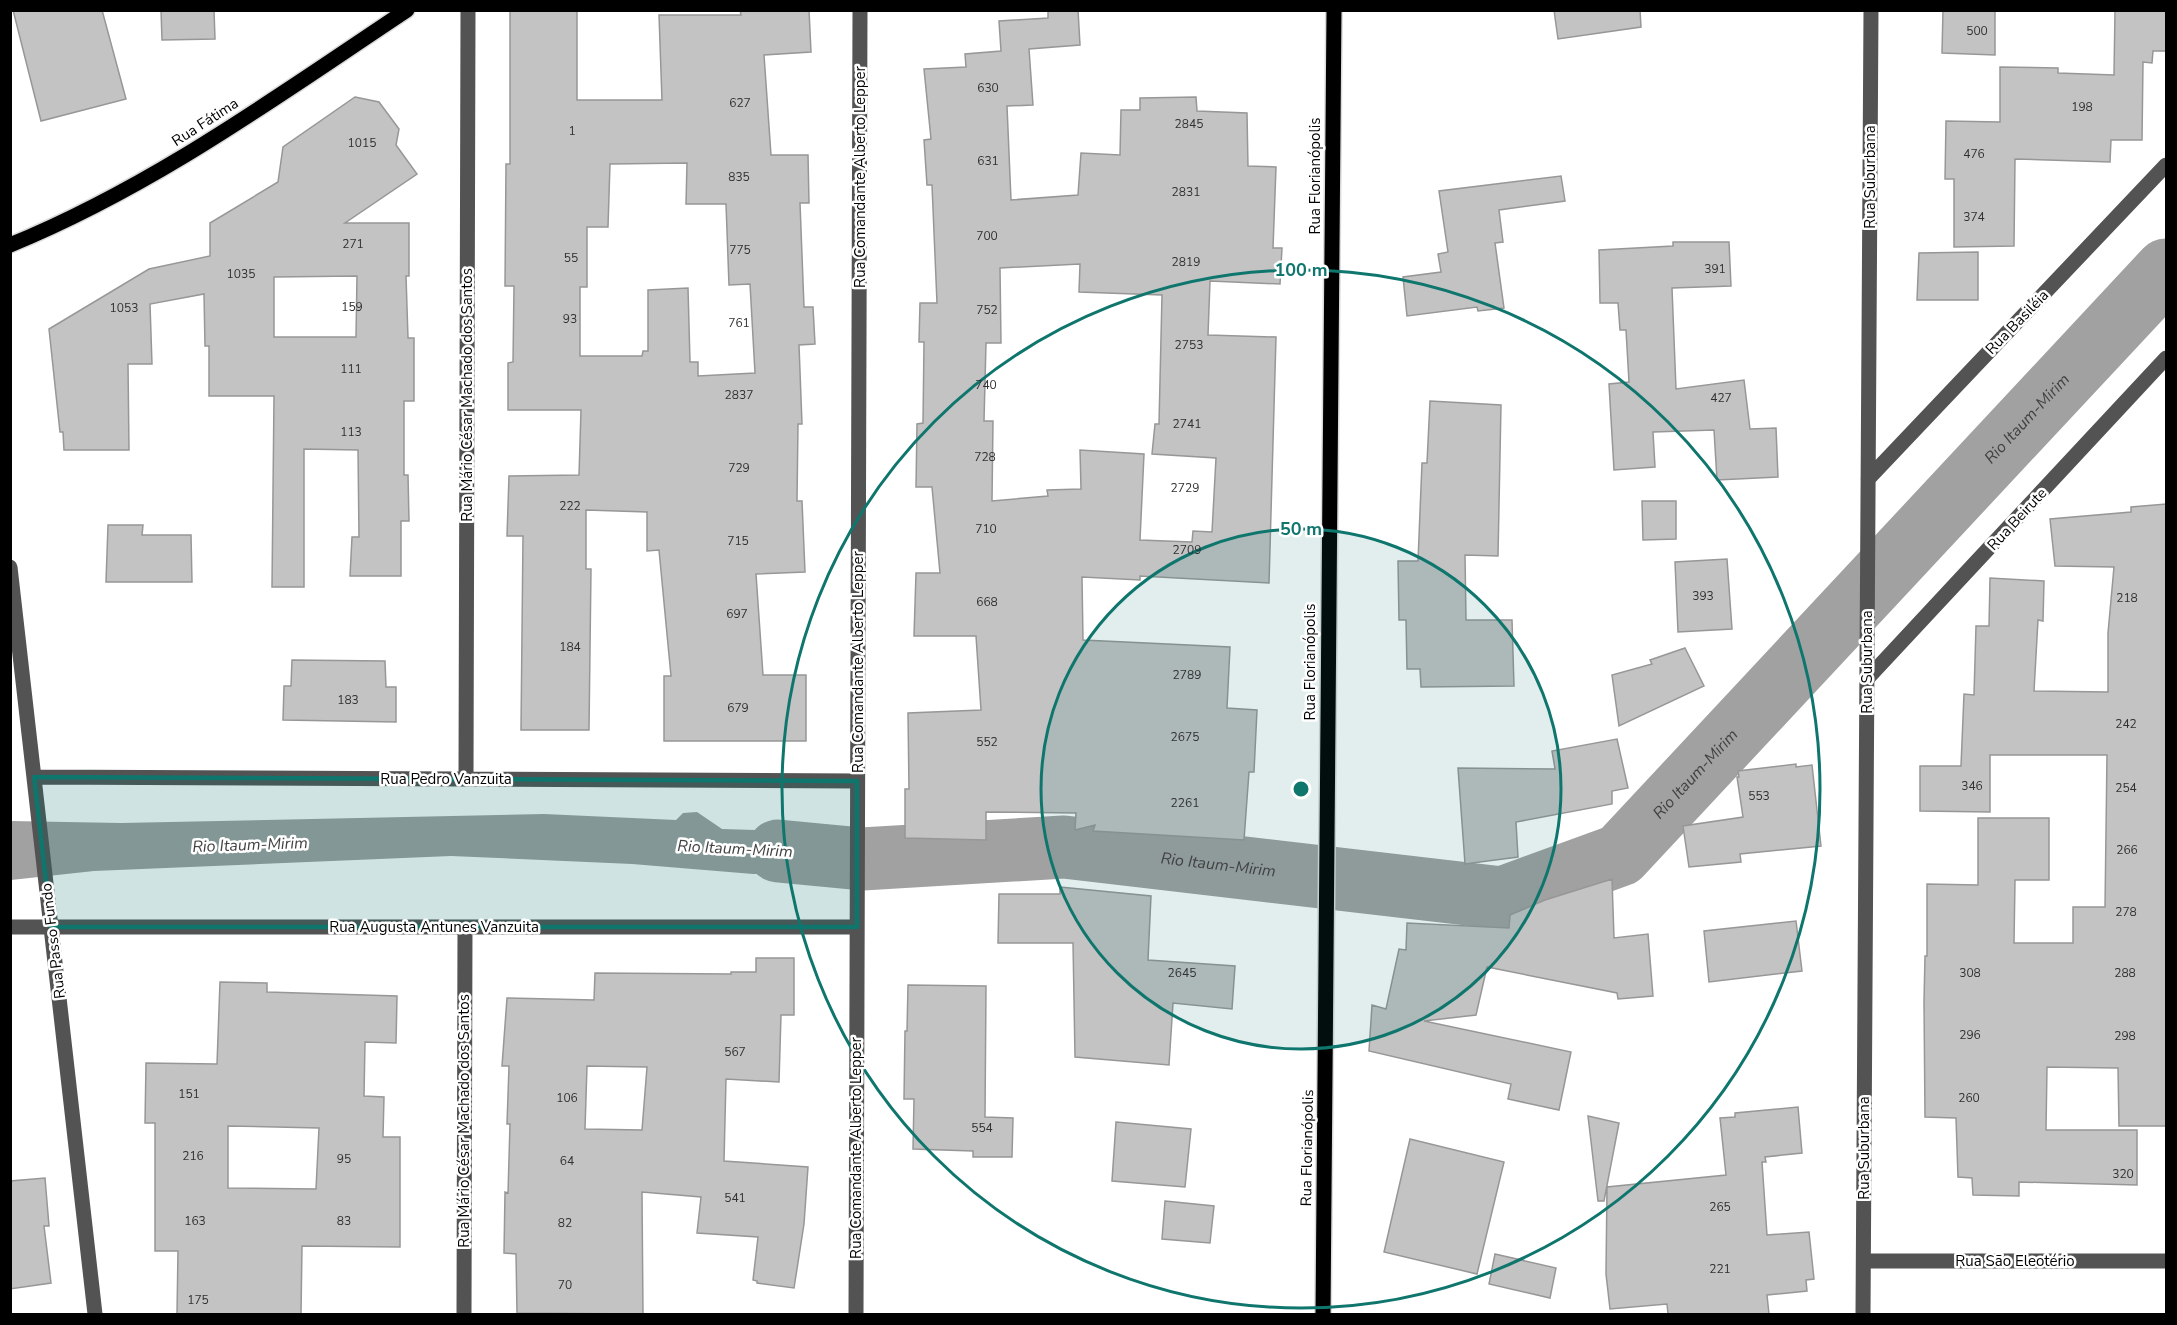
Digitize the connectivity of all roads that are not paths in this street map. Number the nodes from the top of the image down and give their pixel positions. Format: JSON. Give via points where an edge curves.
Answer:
{"nodes":[{"id":1,"x":407,"y":10,"type":"edge"},
{"id":2,"x":468,"y":10,"type":"edge"},
{"id":3,"x":860,"y":10,"type":"edge"},
{"id":4,"x":1334,"y":10,"type":"edge"},
{"id":5,"x":1871,"y":10,"type":"edge"},
{"id":6,"x":2166,"y":165,"type":"edge"},
{"id":7,"x":10,"y":245,"type":"edge"},
{"id":8,"x":2166,"y":358,"type":"edge"},
{"id":9,"x":1868,"y":485,"type":"junction"},
{"id":10,"x":10,"y":567,"type":"edge"},
{"id":11,"x":1867,"y":679,"type":"junction"},
{"id":12,"x":34,"y":777,"type":"junction"},
{"id":13,"x":466,"y":779,"type":"junction"},
{"id":14,"x":857,"y":781,"type":"junction"},
{"id":15,"x":10,"y":927,"type":"edge"},
{"id":16,"x":51,"y":927,"type":"junction"},
{"id":17,"x":465,"y":927,"type":"junction"},
{"id":18,"x":857,"y":927,"type":"junction"},
{"id":19,"x":1864,"y":1261,"type":"junction"},
{"id":20,"x":2166,"y":1261,"type":"edge"},
{"id":21,"x":94,"y":1314,"type":"edge"},
{"id":22,"x":464,"y":1314,"type":"edge"},
{"id":23,"x":856,"y":1314,"type":"edge"},
{"id":24,"x":1323,"y":1314,"type":"edge"},
{"id":25,"x":1863,"y":1314,"type":"edge"}],
"edges":[{"from":1,"to":7,"type":"main road","name":"Rua Fátima","via":[[137,185]]},
{"from":2,"to":13,"type":"street","name":"Rua Mário César Machado dos Santos"},
{"from":3,"to":14,"type":"street","name":"Rua Comandante Alberto Lepper"},
{"from":4,"to":24,"type":"main road","name":"Rua Florianópolis"},
{"from":5,"to":9,"type":"street","name":"Rua Suburbana"},
{"from":6,"to":9,"type":"street","name":"Rua Basiléia"},
{"from":8,"to":11,"type":"street","name":"Rua Beirute"},
{"from":9,"to":11,"type":"street","name":"Rua Suburbana"},
{"from":10,"to":12,"type":"street","name":"Rua Passo Fundo"},
{"from":11,"to":19,"type":"street","name":"Rua Suburbana"},
{"from":12,"to":13,"type":"street","name":"Rua Pedro Vanzuita"},
{"from":12,"to":16,"type":"street","name":"Rua Passo Fundo"},
{"from":13,"to":14,"type":"street","name":"Rua Pedro Vanzuita"},
{"from":14,"to":18,"type":"street","name":"Rua Comandante Alberto Lepper"},
{"from":15,"to":16,"type":"street","name":"Rua Augusta Antunes Vanzuita"},
{"from":16,"to":17,"type":"street","name":"Rua Augusta Antunes Vanzuita"},
{"from":16,"to":21,"type":"street","name":"Rua Passo Fundo"},
{"from":17,"to":18,"type":"street","name":"Rua Augusta Antunes Vanzuita"},
{"from":17,"to":22,"type":"street","name":"Rua Mário César Machado dos Santos"},
{"from":18,"to":23,"type":"street","name":"Rua Comandante Alberto Lepper"},
{"from":19,"to":20,"type":"street","name":"Rua São Eleotério"},
{"from":19,"to":25,"type":"street","name":"Rua Suburbana"}]}
